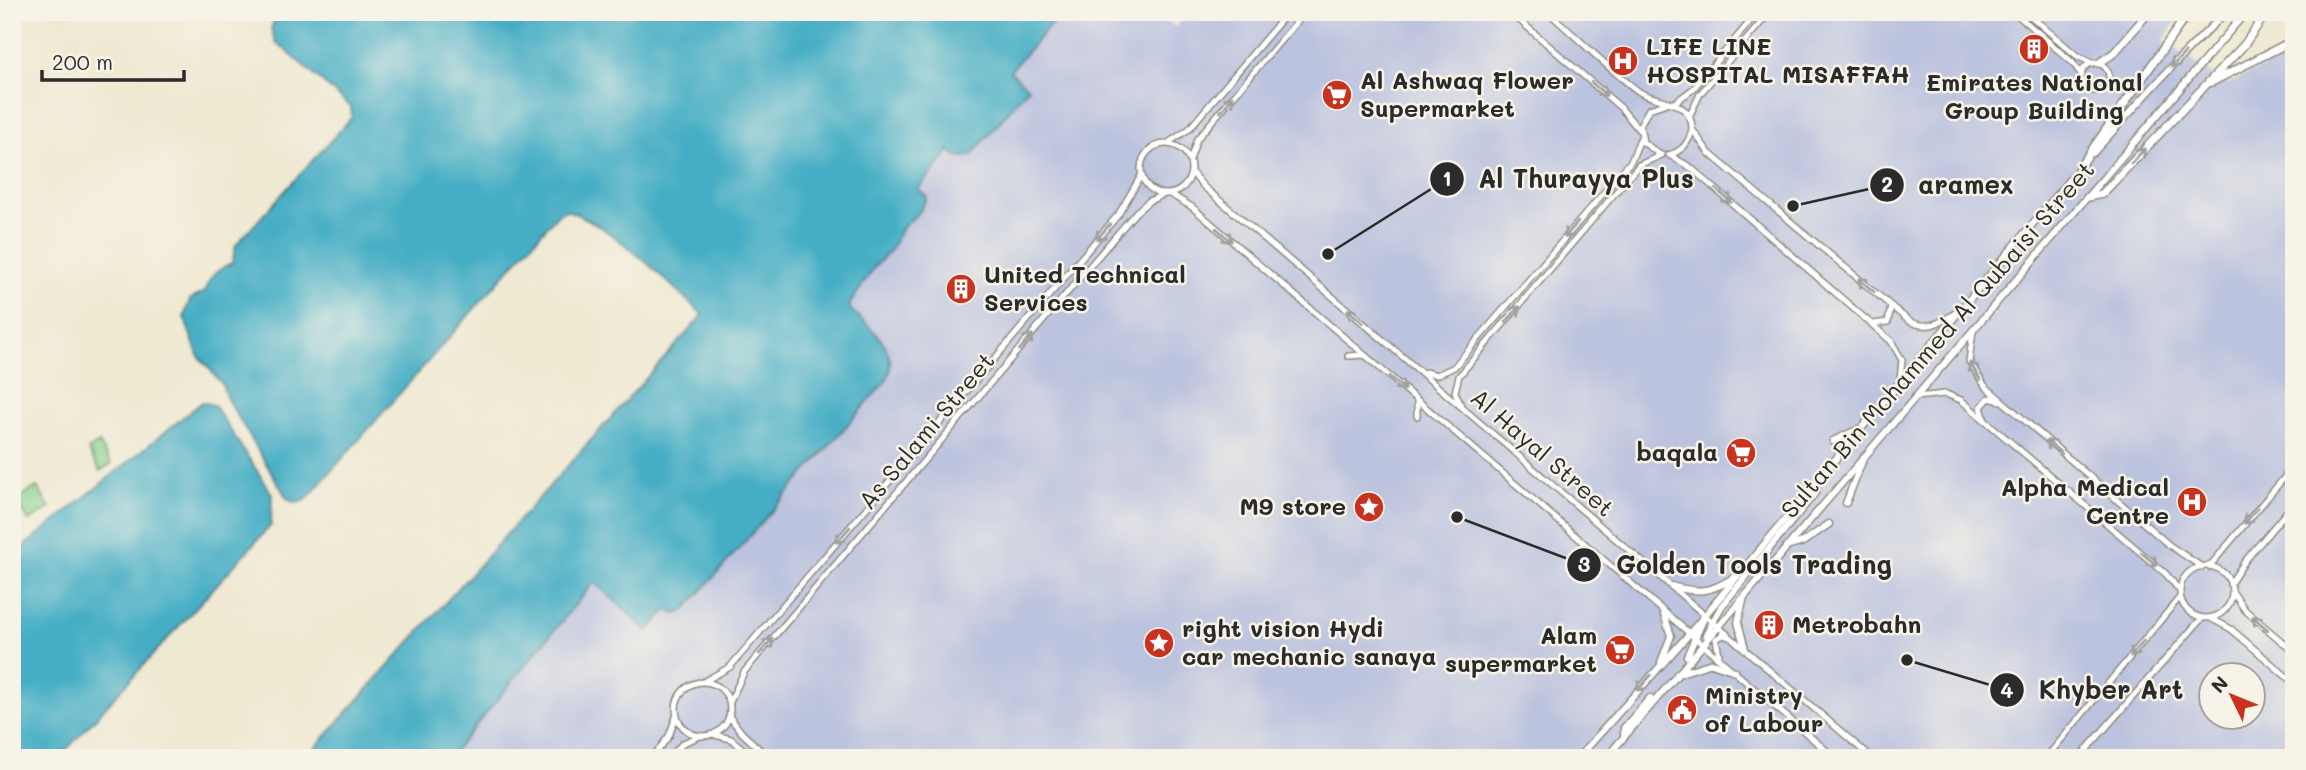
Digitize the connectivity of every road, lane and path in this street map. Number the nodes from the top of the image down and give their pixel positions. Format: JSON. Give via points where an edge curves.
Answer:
{"nodes":[{"id":1,"x":1288,"y":12,"type":"edge"},
{"id":2,"x":1305,"y":12,"type":"edge"},
{"id":3,"x":1510,"y":12,"type":"edge"},
{"id":4,"x":1548,"y":12,"type":"edge"},
{"id":5,"x":1758,"y":12,"type":"edge"},
{"id":6,"x":1770,"y":12,"type":"edge"},
{"id":7,"x":2014,"y":12,"type":"edge"},
{"id":8,"x":2026,"y":12,"type":"edge"},
{"id":9,"x":2149,"y":12,"type":"edge"},
{"id":10,"x":2189,"y":12,"type":"edge"},
{"id":11,"x":2226,"y":12,"type":"edge"},
{"id":12,"x":2246,"y":12,"type":"edge"},
{"id":13,"x":2267,"y":12,"type":"edge"},
{"id":14,"x":2294,"y":40,"type":"edge"},
{"id":15,"x":2095,"y":63,"type":"junction"},
{"id":16,"x":2081,"y":75,"type":"junction"},
{"id":17,"x":2202,"y":88,"type":"junction"},
{"id":18,"x":1670,"y":103,"type":"junction"},
{"id":19,"x":1689,"y":117,"type":"junction"},
{"id":20,"x":1692,"y":128,"type":"junction"},
{"id":21,"x":1640,"y":134,"type":"junction"},
{"id":22,"x":1168,"y":143,"type":"junction"},
{"id":23,"x":1662,"y":155,"type":"junction"},
{"id":24,"x":1669,"y":155,"type":"junction"},
{"id":25,"x":1190,"y":160,"type":"junction"},
{"id":26,"x":2079,"y":168,"type":"junction"},
{"id":27,"x":1191,"y":172,"type":"junction"},
{"id":28,"x":1142,"y":176,"type":"junction"},
{"id":29,"x":1167,"y":194,"type":"junction"},
{"id":30,"x":2088,"y":197,"type":"junction"},
{"id":31,"x":1891,"y":305,"type":"junction"},
{"id":32,"x":1964,"y":307,"type":"junction"},
{"id":33,"x":1873,"y":324,"type":"junction"},
{"id":34,"x":1973,"y":330,"type":"junction"},
{"id":35,"x":1364,"y":355,"type":"junction"},
{"id":36,"x":1348,"y":356,"type":"dead end"},
{"id":37,"x":1461,"y":359,"type":"junction"},
{"id":38,"x":1468,"y":366,"type":"junction"},
{"id":39,"x":1420,"y":371,"type":"junction"},
{"id":40,"x":1899,"y":382,"type":"junction"},
{"id":41,"x":1915,"y":397,"type":"junction"},
{"id":42,"x":1417,"y":400,"type":"junction"},
{"id":43,"x":2004,"y":402,"type":"junction"},
{"id":44,"x":1462,"y":408,"type":"junction"},
{"id":45,"x":1417,"y":416,"type":"dead end"},
{"id":46,"x":1985,"y":419,"type":"junction"},
{"id":47,"x":1861,"y":429,"type":"junction"},
{"id":48,"x":1833,"y":441,"type":"dead end"},
{"id":49,"x":1866,"y":454,"type":"junction"},
{"id":50,"x":2294,"y":466,"type":"edge"},
{"id":51,"x":1817,"y":481,"type":"junction"},
{"id":52,"x":1846,"y":503,"type":"dead end"},
{"id":53,"x":2294,"y":503,"type":"edge"},
{"id":54,"x":1829,"y":524,"type":"dead end"},
{"id":55,"x":1784,"y":547,"type":"junction"},
{"id":56,"x":2205,"y":567,"type":"junction"},
{"id":57,"x":1741,"y":573,"type":"junction"},
{"id":58,"x":1671,"y":586,"type":"junction"},
{"id":59,"x":2231,"y":587,"type":"junction"},
{"id":60,"x":1745,"y":593,"type":"junction"},
{"id":61,"x":2180,"y":594,"type":"junction"},
{"id":62,"x":1663,"y":611,"type":"junction"},
{"id":63,"x":1705,"y":615,"type":"junction"},
{"id":64,"x":2202,"y":618,"type":"junction"},
{"id":65,"x":2210,"y":618,"type":"junction"},
{"id":66,"x":1715,"y":623,"type":"junction"},
{"id":67,"x":1690,"y":633,"type":"junction"},
{"id":68,"x":1735,"y":640,"type":"junction"},
{"id":69,"x":1699,"y":641,"type":"junction"},
{"id":70,"x":1745,"y":649,"type":"junction"},
{"id":71,"x":2294,"y":652,"type":"edge"},
{"id":72,"x":1720,"y":658,"type":"junction"},
{"id":73,"x":1660,"y":666,"type":"junction"},
{"id":74,"x":1735,"y":671,"type":"junction"},
{"id":75,"x":1675,"y":675,"type":"junction"},
{"id":76,"x":703,"y":682,"type":"junction"},
{"id":77,"x":2294,"y":683,"type":"edge"},
{"id":78,"x":730,"y":702,"type":"junction"},
{"id":79,"x":677,"y":714,"type":"junction"},
{"id":80,"x":729,"y":716,"type":"junction"},
{"id":81,"x":712,"y":735,"type":"junction"},
{"id":82,"x":703,"y":736,"type":"junction"},
{"id":83,"x":1624,"y":736,"type":"junction"},
{"id":84,"x":652,"y":758,"type":"edge"},
{"id":85,"x":669,"y":758,"type":"edge"},
{"id":86,"x":754,"y":758,"type":"edge"},
{"id":87,"x":769,"y":758,"type":"edge"},
{"id":88,"x":1578,"y":758,"type":"edge"},
{"id":89,"x":1606,"y":758,"type":"edge"},
{"id":90,"x":1835,"y":758,"type":"edge"},
{"id":91,"x":1872,"y":758,"type":"edge"},
{"id":92,"x":2046,"y":758,"type":"edge"},
{"id":93,"x":2079,"y":758,"type":"edge"}],
"edges":[{"from":1,"to":22,"type":"street","via":[[1189,129]]},
{"from":25,"to":2,"type":"street","one_way":true,"via":[[1197,139]]},
{"from":3,"to":21,"type":"street","one_way":true,"via":[[1621,108]]},
{"from":4,"to":18,"type":"street","via":[[1639,91]]},
{"from":5,"to":18,"type":"street","via":[[1693,89]]},
{"from":6,"to":19,"type":"street","via":[[1700,94]]},
{"from":7,"to":16,"type":"street"},
{"from":8,"to":15,"type":"street","via":[[2077,56]]},
{"from":9,"to":15,"type":"highway","via":[[2114,53]]},
{"from":10,"to":26,"type":"highway"},
{"from":11,"to":26,"type":"main road","name":"Sultan Bin Mohammed Al Qubaisi Street","one_way":true},
{"from":12,"to":30,"type":"main road","name":"Sultan Bin Mohammed Al Qubaisi Street"},
{"from":13,"to":17,"type":"highway","via":[[2244,45]]},
{"from":14,"to":17,"type":"highway"},
{"from":15,"to":16,"type":"street"},
{"from":15,"to":16,"type":"street","via":[[2109,75],[2103,89],[2087,89]]},
{"from":30,"to":17,"type":"highway","one_way":true,"via":[[2102,194]]},
{"from":18,"to":19,"type":"street"},
{"from":18,"to":21,"type":"street","via":[[1649,108]]},
{"from":19,"to":20,"type":"street"},
{"from":20,"to":24,"type":"street","via":[[1685,146]]},
{"from":31,"to":20,"type":"street","one_way":true,"via":[[1709,153]]},
{"from":21,"to":23,"type":"street","via":[[1651,151]]},
{"from":21,"to":37,"type":"street","one_way":true,"via":[[1631,161]]},
{"from":22,"to":25,"type":"street","via":[[1181,148]]},
{"from":22,"to":28,"type":"street","via":[[1145,153]]},
{"from":23,"to":24,"type":"street"},
{"from":38,"to":23,"type":"street","one_way":true,"via":[[1639,165]]},
{"from":24,"to":33,"type":"street","one_way":true,"via":[[1690,167]]},
{"from":25,"to":27,"type":"street"},
{"from":26,"to":32,"type":"main road","name":"Sultan Bin Mohammed Al Qubaisi Street"},
{"from":27,"to":29,"type":"street","via":[[1186,184]]},
{"from":39,"to":27,"type":"street","name":"Al Hayal Street","one_way":true},
{"from":28,"to":29,"type":"street","via":[[1148,187]]},
{"from":28,"to":76,"type":"street","name":"As Salami Street","one_way":true,"via":[[1118,215],[730,667]]},
{"from":29,"to":35,"type":"street","name":"Al Hayal Street","one_way":true,"via":[[1192,207]]},
{"from":78,"to":29,"type":"street","name":"As Salami Street","one_way":true,"via":[[744,672],[1136,212]]},
{"from":30,"to":34,"type":"main road","name":"Sultan Bin Mohammed Al Qubaisi Street"},
{"from":31,"to":32,"type":"street","via":[[1913,323],[1925,326],[1941,323]]},
{"from":31,"to":33,"type":"street","via":[[1888,322]]},
{"from":32,"to":40,"type":"main road","name":"Sultan Bin Mohammed Al Qubaisi Street"},
{"from":33,"to":40,"type":"street","via":[[1899,352]]},
{"from":34,"to":41,"type":"main road","name":"Sultan Bin Mohammed Al Qubaisi Street"},
{"from":43,"to":34,"type":"street","one_way":true,"via":[[1971,369]]},
{"from":35,"to":36,"type":"street"},
{"from":35,"to":42,"type":"street","name":"Al Hayal Street","one_way":true},
{"from":37,"to":38,"type":"street","via":[[1461,366]]},
{"from":37,"to":39,"type":"street","via":[[1445,373]]},
{"from":38,"to":44,"type":"street","via":[[1455,384]]},
{"from":39,"to":44,"type":"street","name":"Al Hayal Street"},
{"from":40,"to":47,"type":"main road","name":"Sultan Bin Mohammed Al Qubaisi Street"},
{"from":41,"to":46,"type":"street","via":[[1955,397]]},
{"from":41,"to":49,"type":"main road","name":"Sultan Bin Mohammed Al Qubaisi Street"},
{"from":42,"to":45,"type":"street"},
{"from":42,"to":62,"type":"street","name":"Al Hayal Street"},
{"from":43,"to":46,"type":"street","via":[[1984,401]]},
{"from":56,"to":43,"type":"street","one_way":true,"via":[[2174,549]]},
{"from":44,"to":58,"type":"street","name":"Al Hayal Street"},
{"from":46,"to":61,"type":"street","one_way":true,"via":[[2166,574]]},
{"from":47,"to":48,"type":"main road"},
{"from":47,"to":51,"type":"main road","name":"Sultan Bin Mohammed Al Qubaisi Street"},
{"from":49,"to":52,"type":"main road"},
{"from":49,"to":55,"type":"main road","name":"Sultan Bin Mohammed Al Qubaisi Street"},
{"from":50,"to":56,"type":"street","one_way":true},
{"from":51,"to":57,"type":"main road","name":"Sultan Bin Mohammed Al Qubaisi Street"},
{"from":51,"to":66,"type":"main road","via":[[1815,493]]},
{"from":53,"to":59,"type":"street","via":[[2245,561]]},
{"from":54,"to":55,"type":"main road","via":[[1803,542]]},
{"from":55,"to":60,"type":"main road","name":"Sultan Bin Mohammed Al Qubaisi Street"},
{"from":56,"to":59,"type":"street","via":[[2222,572]]},
{"from":56,"to":61,"type":"street","via":[[2187,575]]},
{"from":57,"to":58,"type":"main road","via":[[1700,593]]},
{"from":57,"to":63,"type":"main road","name":"Sultan Bin Mohammed Al Qubaisi Street"},
{"from":58,"to":63,"type":"street","name":"Al Hayal Street"},
{"from":59,"to":65,"type":"street","via":[[2223,611]]},
{"from":71,"to":59,"type":"street","one_way":true,"via":[[2245,610]]},
{"from":60,"to":66,"type":"main road","name":"Sultan Bin Mohammed Al Qubaisi Street"},
{"from":60,"to":70,"type":"main road","via":[[1738,622]]},
{"from":61,"to":64,"type":"street","via":[[2188,611]]},
{"from":61,"to":92,"type":"street","one_way":true},
{"from":62,"to":67,"type":"street","name":"Al Hayal Street"},
{"from":62,"to":73,"type":"main road","via":[[1671,636]]},
{"from":63,"to":66,"type":"street","name":"Al Hayal Street"},
{"from":63,"to":67,"type":"main road","name":"Sultan Bin Mohammed Al Qubaisi Street"},
{"from":63,"to":69,"type":"main road"},
{"from":64,"to":65,"type":"street"},
{"from":64,"to":93,"type":"street"},
{"from":65,"to":77,"type":"street","via":[[2231,629]]},
{"from":66,"to":68,"type":"street","name":"Al Hayal Street"},
{"from":66,"to":69,"type":"main road","name":"Sultan Bin Mohammed Al Qubaisi Street"},
{"from":67,"to":69,"type":"street","name":"Al Hayal Street"},
{"from":67,"to":73,"type":"main road","name":"Sultan Bin Mohammed Al Qubaisi Street"},
{"from":68,"to":70,"type":"street","name":"Al Hayal Street"},
{"from":68,"to":72,"type":"street","via":[[1717,637],[1714,645]]},
{"from":69,"to":72,"type":"street","name":"Al Hayal Street"},
{"from":69,"to":75,"type":"main road","name":"Sultan Bin Mohammed Al Qubaisi Street"},
{"from":69,"to":83,"type":"main road","via":[[1624,728]]},
{"from":70,"to":91,"type":"street","name":"Al Hayal Street"},
{"from":72,"to":74,"type":"street","name":"Al Hayal Street"},
{"from":73,"to":88,"type":"main road","name":"Sultan Bin Mohammed Al Qubaisi Street","one_way":true},
{"from":74,"to":75,"type":"main road","via":[[1712,663]]},
{"from":74,"to":90,"type":"street","name":"Al Hayal Street"},
{"from":75,"to":83,"type":"main road","name":"Sultan Bin Mohammed Al Qubaisi Street"},
{"from":76,"to":78,"type":"street","via":[[720,687]]},
{"from":76,"to":79,"type":"street","via":[[681,694]]},
{"from":78,"to":80,"type":"street"},
{"from":79,"to":82,"type":"street","via":[[686,729]]},
{"from":79,"to":84,"type":"street","via":[[672,730]]},
{"from":80,"to":81,"type":"street"},
{"from":80,"to":87,"type":"street"},
{"from":81,"to":82,"type":"street"},
{"from":81,"to":86,"type":"street","via":[[727,737]]},
{"from":82,"to":85,"type":"street","via":[[683,743]]},
{"from":83,"to":89,"type":"main road","name":"Sultan Bin Mohammed Al Qubaisi Street"}]}
